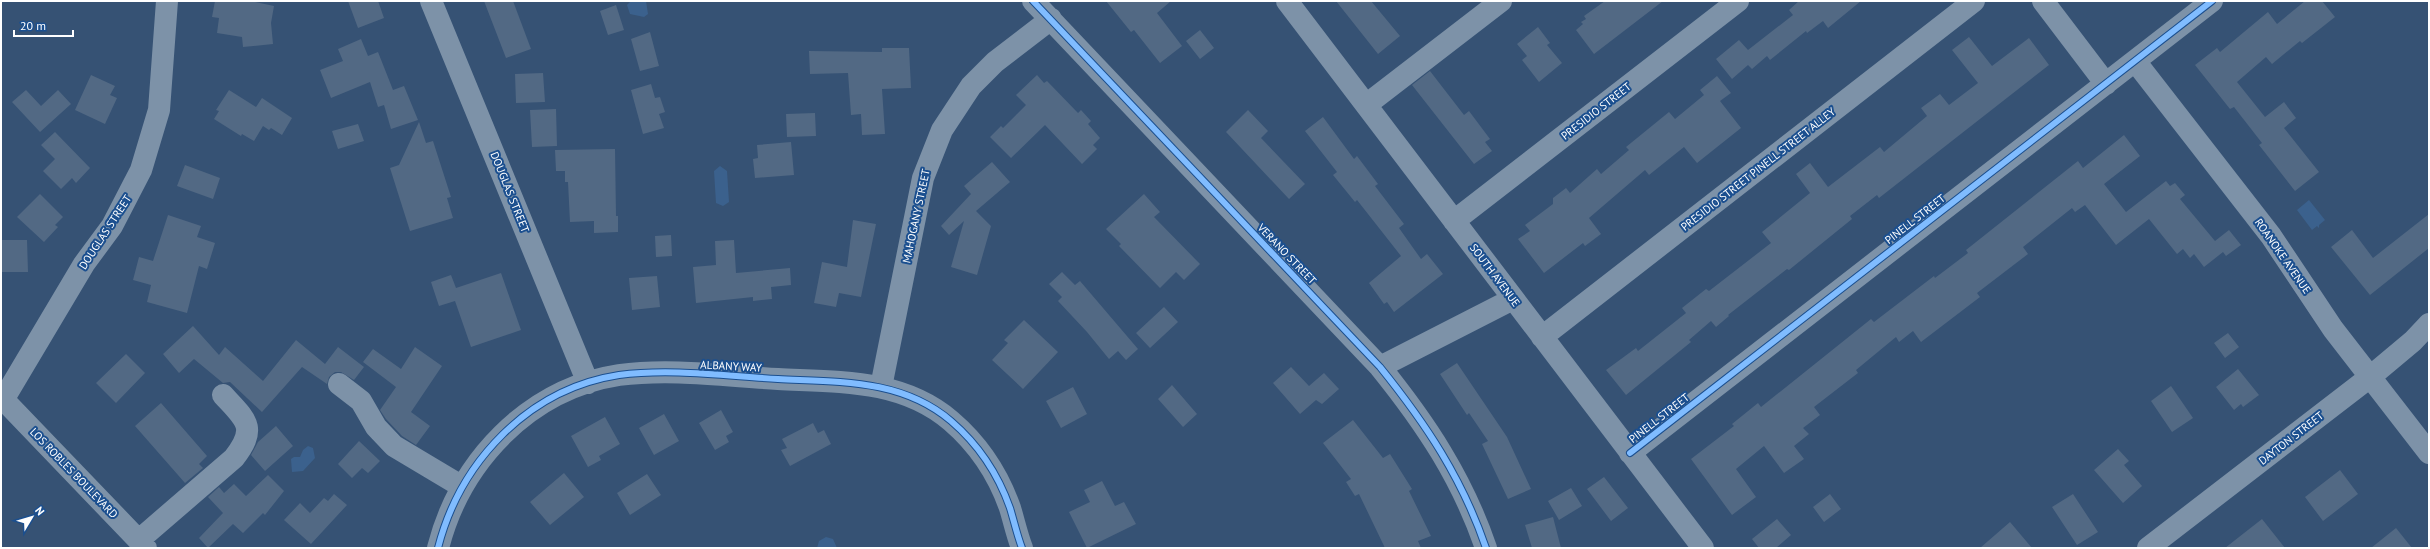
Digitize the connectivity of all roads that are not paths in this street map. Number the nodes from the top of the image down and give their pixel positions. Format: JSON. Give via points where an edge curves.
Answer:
{"nodes":[{"id":1,"x":167,"y":1,"type":"edge"},
{"id":2,"x":431,"y":1,"type":"edge"},
{"id":3,"x":1033,"y":1,"type":"edge"},
{"id":4,"x":1287,"y":1,"type":"edge"},
{"id":5,"x":1501,"y":1,"type":"edge"},
{"id":6,"x":1738,"y":1,"type":"edge"},
{"id":7,"x":1974,"y":1,"type":"edge"},
{"id":8,"x":2043,"y":1,"type":"edge"},
{"id":9,"x":2212,"y":1,"type":"edge"},
{"id":10,"x":1050,"y":19,"type":"junction"},
{"id":11,"x":2136,"y":61,"type":"junction"},
{"id":12,"x":2106,"y":84,"type":"junction"},
{"id":13,"x":1366,"y":105,"type":"junction"},
{"id":14,"x":1454,"y":221,"type":"junction"},
{"id":15,"x":1513,"y":299,"type":"junction"},
{"id":16,"x":2429,"y":324,"type":"edge"},
{"id":17,"x":1542,"y":337,"type":"junction"},
{"id":18,"x":1380,"y":366,"type":"junction"},
{"id":19,"x":2370,"y":377,"type":"junction"},
{"id":20,"x":588,"y":383,"type":"junction"},
{"id":21,"x":339,"y":384,"type":"dead end"},
{"id":22,"x":881,"y":386,"type":"junction"},
{"id":23,"x":223,"y":395,"type":"dead end"},
{"id":24,"x":2,"y":399,"type":"edge"},
{"id":25,"x":1630,"y":453,"type":"junction"},
{"id":26,"x":2429,"y":453,"type":"edge"},
{"id":27,"x":462,"y":486,"type":"junction"},
{"id":28,"x":143,"y":544,"type":"edge"},
{"id":29,"x":438,"y":548,"type":"edge"},
{"id":30,"x":1022,"y":548,"type":"edge"},
{"id":31,"x":1486,"y":548,"type":"edge"},
{"id":32,"x":1703,"y":548,"type":"edge"},
{"id":33,"x":2148,"y":548,"type":"edge"}],
"edges":[{"from":1,"to":24,"type":"street","name":"DOUGLAS STREET","via":[[159,110],[141,170],[112,226],[84,264]]},
{"from":2,"to":20,"type":"street","name":"DOUGLAS STREET"},
{"from":3,"to":10,"type":"street","name":"VERANO STREET"},
{"from":4,"to":13,"type":"street","name":"SOUTH AVENUE"},
{"from":5,"to":13,"type":"street"},
{"from":6,"to":14,"type":"street","name":"PRESIDIO STREET"},
{"from":7,"to":17,"type":"street","name":"PRESIDIO STREET PINELL STREET ALLEY"},
{"from":8,"to":12,"type":"street"},
{"from":9,"to":11,"type":"street","name":"PINELL STREET"},
{"from":10,"to":18,"type":"street","name":"VERANO STREET"},
{"from":10,"to":22,"type":"street","name":"MAHOGANY STREET","via":[[995,62],[971,86],[942,130],[924,178]]},
{"from":11,"to":12,"type":"street","name":"PINELL STREET"},
{"from":11,"to":19,"type":"street","name":"ROANOKE AVENUE","via":[[2271,236],[2333,329]]},
{"from":12,"to":25,"type":"street","name":"PINELL STREET"},
{"from":13,"to":14,"type":"street","name":"SOUTH AVENUE"},
{"from":14,"to":15,"type":"street","name":"SOUTH AVENUE"},
{"from":15,"to":17,"type":"street","name":"SOUTH AVENUE"},
{"from":15,"to":18,"type":"street"},
{"from":16,"to":19,"type":"street","name":"DAYTON STREET","via":[[2413,342]]},
{"from":17,"to":25,"type":"street","name":"SOUTH AVENUE"},
{"from":18,"to":31,"type":"street","name":"VERANO STREET","via":[[1435,439],[1462,487]]},
{"from":19,"to":26,"type":"street","name":"ROANOKE AVENUE"},
{"from":19,"to":33,"type":"street","name":"DAYTON STREET"},
{"from":20,"to":22,"type":"street","name":"ALBANY WAY","via":[[618,376],[664,372]]},
{"from":20,"to":27,"type":"street","name":"ALBANY WAY","via":[[551,398],[500,435],[470,471]]},
{"from":21,"to":27,"type":"street","via":[[361,401],[376,427],[394,446]]},
{"from":22,"to":30,"type":"street","name":"ALBANY WAY","via":[[924,403],[950,420],[973,442],[999,480]]},
{"from":23,"to":28,"type":"street","via":[[244,417],[248,430],[246,442],[234,458]]},
{"from":24,"to":28,"type":"street","name":"LOS ROBLES BOULEVARD"},
{"from":25,"to":32,"type":"street","name":"SOUTH AVENUE"},
{"from":27,"to":29,"type":"street","name":"ALBANY WAY","via":[[443,528]]}]}
